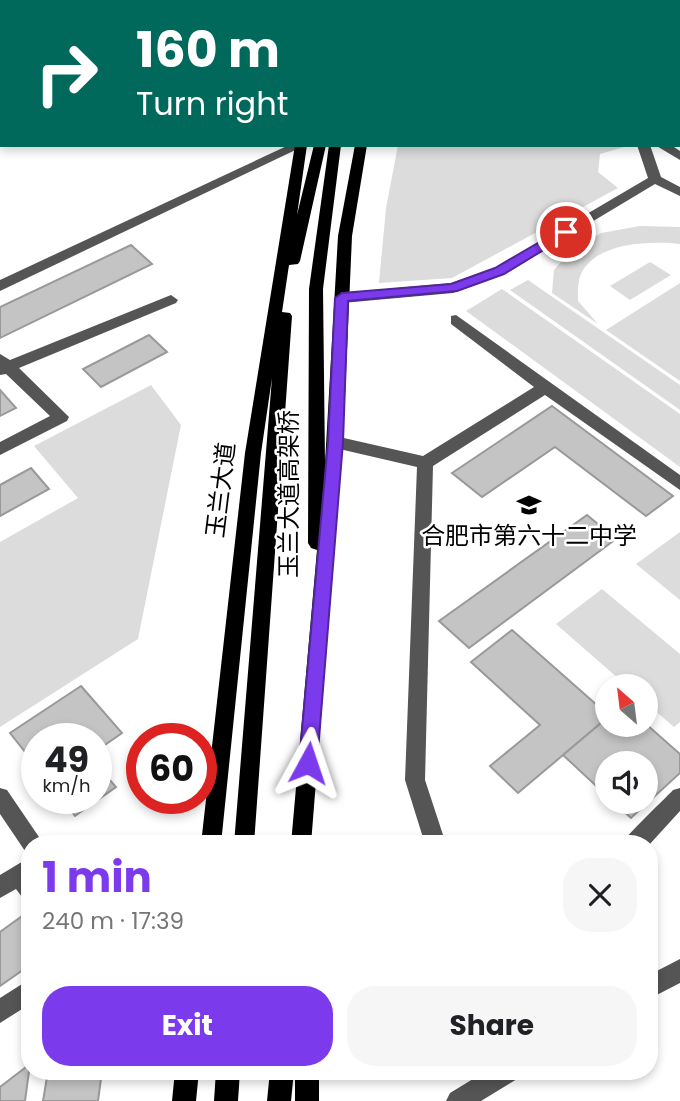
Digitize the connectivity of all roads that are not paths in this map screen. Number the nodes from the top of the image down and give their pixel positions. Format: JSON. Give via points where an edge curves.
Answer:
{"nodes":[{"id":1,"x":296,"y":147,"type":"edge"},
{"id":2,"x":300,"y":147,"type":"edge"},
{"id":3,"x":320,"y":147,"type":"edge"},
{"id":4,"x":335,"y":147,"type":"edge"},
{"id":5,"x":360,"y":147,"type":"edge"},
{"id":6,"x":644,"y":147,"type":"edge"},
{"id":7,"x":664,"y":147,"type":"edge"},
{"id":8,"x":680,"y":156,"type":"edge"},
{"id":9,"x":655,"y":179,"type":"junction"},
{"id":10,"x":680,"y":192,"type":"edge"},
{"id":11,"x":0,"y":286,"type":"edge"},
{"id":12,"x":342,"y":298,"type":"junction"},
{"id":13,"x":172,"y":300,"type":"dead end"},
{"id":14,"x":456,"y":320,"type":"dead end"},
{"id":15,"x":3,"y":365,"type":"edge"},
{"id":16,"x":545,"y":387,"type":"junction"},
{"id":17,"x":335,"y":442,"type":"junction"},
{"id":18,"x":0,"y":449,"type":"edge"},
{"id":19,"x":425,"y":463,"type":"junction"},
{"id":20,"x":680,"y":484,"type":"edge"},
{"id":21,"x":0,"y":797,"type":"edge"},
{"id":22,"x":680,"y":797,"type":"edge"},
{"id":23,"x":26,"y":835,"type":"edge"},
{"id":24,"x":212,"y":835,"type":"edge"},
{"id":25,"x":245,"y":835,"type":"edge"},
{"id":26,"x":302,"y":835,"type":"edge"},
{"id":27,"x":312,"y":835,"type":"edge"},
{"id":28,"x":433,"y":835,"type":"edge"},
{"id":29,"x":645,"y":835,"type":"edge"},
{"id":30,"x":21,"y":879,"type":"edge"},
{"id":31,"x":0,"y":887,"type":"edge"},
{"id":32,"x":680,"y":970,"type":"edge"},
{"id":33,"x":658,"y":983,"type":"edge"},
{"id":34,"x":21,"y":997,"type":"edge"},
{"id":35,"x":0,"y":1012,"type":"edge"},
{"id":36,"x":186,"y":1080,"type":"edge"},
{"id":37,"x":227,"y":1080,"type":"edge"},
{"id":38,"x":281,"y":1080,"type":"edge"},
{"id":39,"x":307,"y":1080,"type":"edge"},
{"id":40,"x":494,"y":1080,"type":"edge"},
{"id":41,"x":184,"y":1101,"type":"edge"},
{"id":42,"x":226,"y":1101,"type":"edge"},
{"id":43,"x":279,"y":1101,"type":"edge"},
{"id":44,"x":307,"y":1101,"type":"edge"},
{"id":45,"x":458,"y":1101,"type":"edge"}],
"edges":[{"from":1,"to":11,"type":"street"},
{"from":2,"to":24,"type":"main road","name":"玉兰大道","via":[[253,453]]},
{"from":3,"to":25,"type":"main road","name":"玉兰大道高架桥","via":[[287,289]]},
{"from":4,"to":27,"type":"main road","name":"玉兰大道高架桥","via":[[316,289],[317,653]]},
{"from":5,"to":12,"type":"main road","via":[[345,236]]},
{"from":6,"to":9,"type":"street"},
{"from":7,"to":8,"type":"street"},
{"from":9,"to":10,"type":"street"},
{"from":9,"to":12,"type":"street","via":[[500,271],[453,288]]},
{"from":12,"to":17,"type":"main road"},
{"from":13,"to":15,"type":"street"},
{"from":14,"to":16,"type":"street"},
{"from":15,"to":18,"type":"street","via":[[61,417]]},
{"from":16,"to":19,"type":"street"},
{"from":16,"to":20,"type":"street"},
{"from":17,"to":19,"type":"street"},
{"from":17,"to":26,"type":"main road"},
{"from":19,"to":28,"type":"street","via":[[415,780]]},
{"from":21,"to":23,"type":"street"},
{"from":22,"to":29,"type":"street"},
{"from":30,"to":31,"type":"street"},
{"from":32,"to":33,"type":"street"},
{"from":34,"to":35,"type":"street"},
{"from":36,"to":41,"type":"main road"},
{"from":37,"to":42,"type":"main road"},
{"from":38,"to":43,"type":"main road"},
{"from":39,"to":44,"type":"main road"},
{"from":40,"to":45,"type":"street"}]}
